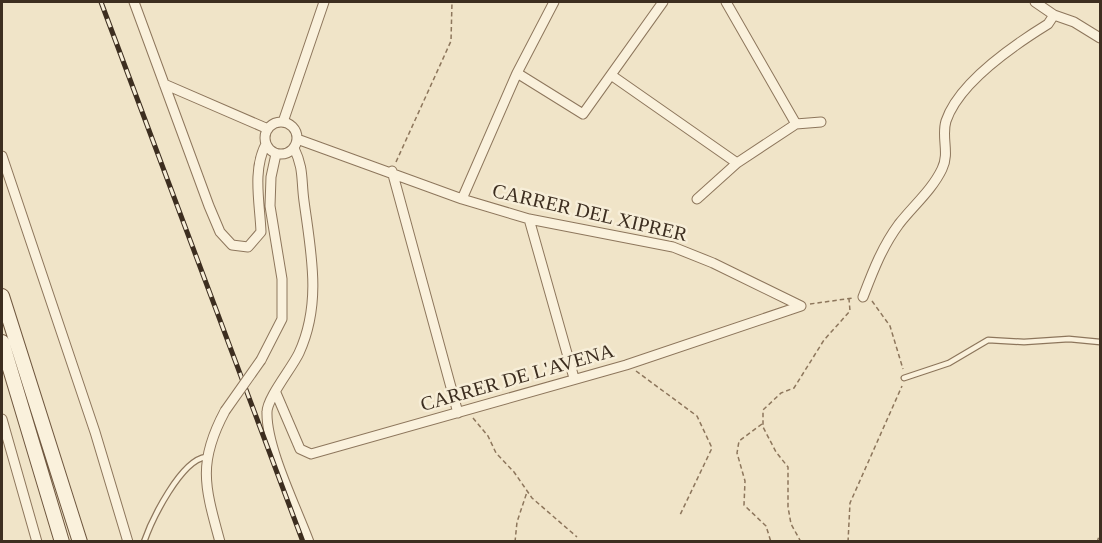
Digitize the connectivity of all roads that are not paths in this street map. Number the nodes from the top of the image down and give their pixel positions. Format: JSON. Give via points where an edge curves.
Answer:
{"nodes":[{"id":1,"x":134,"y":2,"type":"edge"},
{"id":2,"x":324,"y":2,"type":"edge"},
{"id":3,"x":555,"y":2,"type":"edge"},
{"id":4,"x":663,"y":2,"type":"edge"},
{"id":5,"x":726,"y":2,"type":"edge"},
{"id":6,"x":1035,"y":2,"type":"edge"},
{"id":7,"x":1054,"y":15,"type":"junction"},
{"id":8,"x":1101,"y":38,"type":"edge"},
{"id":9,"x":517,"y":73,"type":"junction"},
{"id":10,"x":611,"y":75,"type":"junction"},
{"id":11,"x":164,"y":84,"type":"junction"},
{"id":12,"x":283,"y":122,"type":"junction"},
{"id":13,"x":821,"y":122,"type":"dead end"},
{"id":14,"x":796,"y":124,"type":"junction"},
{"id":15,"x":268,"y":129,"type":"junction"},
{"id":16,"x":296,"y":143,"type":"junction"},
{"id":17,"x":266,"y":144,"type":"junction"},
{"id":18,"x":276,"y":154,"type":"junction"},
{"id":19,"x":2,"y":156,"type":"edge"},
{"id":20,"x":737,"y":163,"type":"junction"},
{"id":21,"x":392,"y":171,"type":"junction"},
{"id":22,"x":462,"y":199,"type":"junction"},
{"id":23,"x":697,"y":199,"type":"dead end"},
{"id":24,"x":529,"y":219,"type":"junction"},
{"id":25,"x":2,"y":296,"type":"edge"},
{"id":26,"x":862,"y":297,"type":"road end"},
{"id":27,"x":801,"y":306,"type":"joint"},
{"id":28,"x":2,"y":342,"type":"edge"},
{"id":29,"x":1101,"y":342,"type":"edge"},
{"id":30,"x":574,"y":378,"type":"junction"},
{"id":31,"x":904,"y":378,"type":"road end"},
{"id":32,"x":276,"y":393,"type":"junction"},
{"id":33,"x":458,"y":412,"type":"junction"},
{"id":34,"x":2,"y":419,"type":"edge"},
{"id":35,"x":206,"y":457,"type":"junction"},
{"id":36,"x":37,"y":542,"type":"edge"},
{"id":37,"x":62,"y":542,"type":"edge"},
{"id":38,"x":80,"y":542,"type":"edge"},
{"id":39,"x":128,"y":542,"type":"edge"},
{"id":40,"x":144,"y":542,"type":"edge"},
{"id":41,"x":220,"y":542,"type":"edge"},
{"id":42,"x":309,"y":542,"type":"edge"}],
"edges":[{"from":1,"to":11,"type":"street"},
{"from":2,"to":12,"type":"street"},
{"from":3,"to":9,"type":"street"},
{"from":4,"to":10,"type":"street"},
{"from":5,"to":14,"type":"street"},
{"from":6,"to":7,"type":"street"},
{"from":7,"to":8,"type":"street"},
{"from":7,"to":26,"type":"street","via":[[960,96],[943,132],[947,150],[942,169],[882,249]]},
{"from":9,"to":10,"type":"street","via":[[584,114]]},
{"from":9,"to":22,"type":"street"},
{"from":10,"to":20,"type":"street"},
{"from":11,"to":15,"type":"street"},
{"from":11,"to":17,"type":"street","via":[[209,206],[220,232],[232,245],[248,247],[261,232],[258,172]]},
{"from":12,"to":15,"type":"street"},
{"from":12,"to":16,"type":"street","via":[[295,130]]},
{"from":13,"to":14,"type":"street"},
{"from":14,"to":20,"type":"street"},
{"from":15,"to":17,"type":"street"},
{"from":16,"to":18,"type":"street","via":[[286,154]]},
{"from":16,"to":21,"type":"street","name":"CARRER DEL XIPRER"},
{"from":16,"to":32,"type":"street","via":[[315,277],[311,320],[299,353]]},
{"from":17,"to":18,"type":"street"},
{"from":18,"to":35,"type":"street","bridge":true,"via":[[270,206],[282,279],[282,319],[261,360],[214,430]]},
{"from":19,"to":39,"type":"street"},
{"from":20,"to":23,"type":"street"},
{"from":21,"to":22,"type":"street","name":"CARRER DEL XIPRER"},
{"from":21,"to":33,"type":"street"},
{"from":22,"to":24,"type":"street","name":"CARRER DEL XIPRER"},
{"from":24,"to":27,"type":"street","name":"CARRER DEL XIPRER","via":[[673,247]]},
{"from":24,"to":30,"type":"street"},
{"from":25,"to":38,"type":"main road"},
{"from":27,"to":30,"type":"street","name":"CARRER DE L'AVENA"},
{"from":28,"to":37,"type":"main road"},
{"from":29,"to":31,"type":"lane","via":[[988,340],[949,363]]},
{"from":30,"to":33,"type":"street","name":"CARRER DE L'AVENA"},
{"from":32,"to":33,"type":"street","name":"CARRER DE L'AVENA","via":[[300,449],[310,454]]},
{"from":32,"to":42,"type":"street","via":[[266,409],[268,431]]},
{"from":34,"to":36,"type":"street"},
{"from":35,"to":40,"type":"lane","via":[[198,458],[177,480],[152,520]]},
{"from":35,"to":41,"type":"street","via":[[205,482]]}]}
